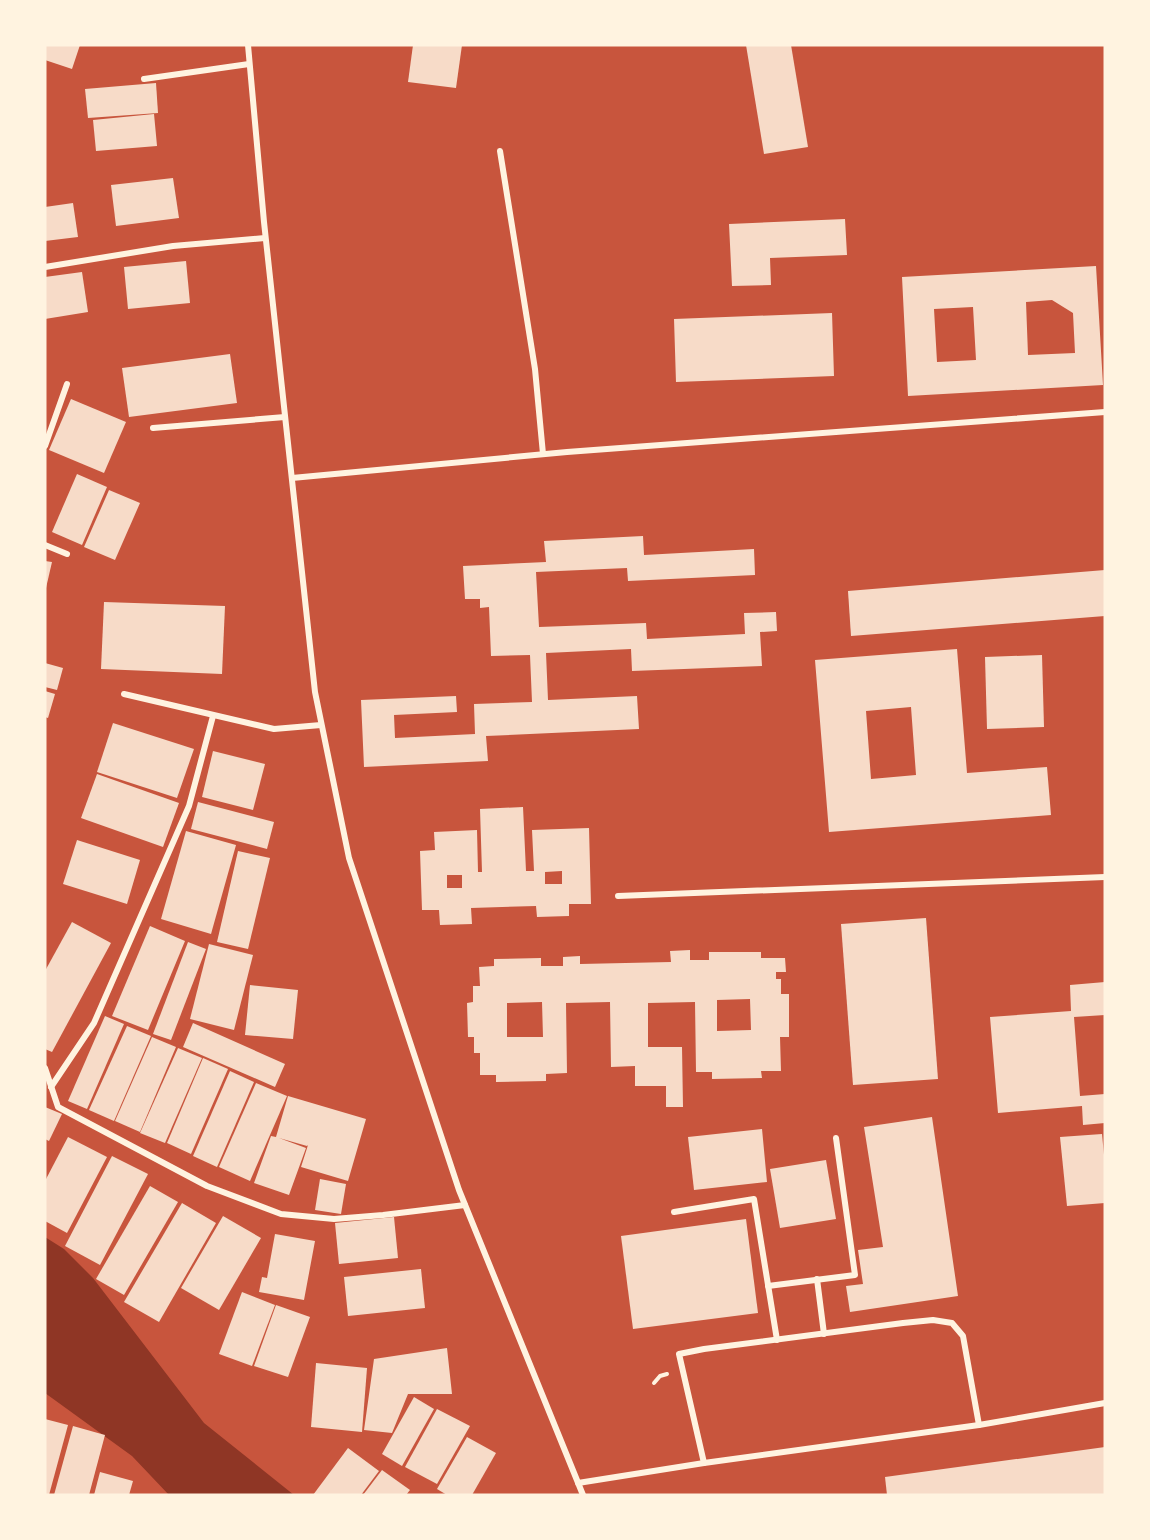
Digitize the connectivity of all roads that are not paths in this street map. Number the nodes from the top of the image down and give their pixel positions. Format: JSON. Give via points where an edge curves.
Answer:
{"nodes":[{"id":1,"x":248,"y":45,"type":"edge"},
{"id":2,"x":249,"y":64,"type":"junction"},
{"id":3,"x":144,"y":79,"type":"dead end"},
{"id":4,"x":500,"y":151,"type":"dead end"},
{"id":5,"x":266,"y":238,"type":"junction"},
{"id":6,"x":45,"y":267,"type":"edge"},
{"id":7,"x":67,"y":384,"type":"dead end"},
{"id":8,"x":1105,"y":412,"type":"edge"},
{"id":9,"x":285,"y":417,"type":"junction"},
{"id":10,"x":153,"y":428,"type":"dead end"},
{"id":11,"x":45,"y":446,"type":"edge"},
{"id":12,"x":543,"y":454,"type":"junction"},
{"id":13,"x":292,"y":478,"type":"junction"},
{"id":14,"x":45,"y":545,"type":"edge"},
{"id":15,"x":67,"y":554,"type":"dead end"},
{"id":16,"x":124,"y":694,"type":"dead end"},
{"id":17,"x":213,"y":716,"type":"junction"},
{"id":18,"x":321,"y":725,"type":"junction"},
{"id":19,"x":1105,"y":877,"type":"edge"},
{"id":20,"x":618,"y":896,"type":"dead end"},
{"id":21,"x":45,"y":1068,"type":"edge"},
{"id":22,"x":51,"y":1087,"type":"junction"},
{"id":23,"x":836,"y":1138,"type":"dead end"},
{"id":24,"x":465,"y":1205,"type":"junction"},
{"id":25,"x":674,"y":1212,"type":"dead end"},
{"id":26,"x":817,"y":1279,"type":"junction"},
{"id":27,"x":768,"y":1286,"type":"junction"},
{"id":28,"x":824,"y":1334,"type":"junction"},
{"id":29,"x":777,"y":1340,"type":"junction"},
{"id":30,"x":1105,"y":1403,"type":"edge"},
{"id":31,"x":979,"y":1425,"type":"junction"},
{"id":32,"x":704,"y":1463,"type":"junction"},
{"id":33,"x":578,"y":1483,"type":"junction"},
{"id":34,"x":583,"y":1495,"type":"edge"}],
"edges":[{"from":1,"to":2,"type":"street"},
{"from":2,"to":3,"type":"street"},
{"from":2,"to":5,"type":"street"},
{"from":4,"to":12,"type":"street","via":[[536,369]]},
{"from":5,"to":6,"type":"street","via":[[173,246]]},
{"from":5,"to":9,"type":"street"},
{"from":7,"to":11,"type":"street"},
{"from":8,"to":12,"type":"street"},
{"from":9,"to":10,"type":"street"},
{"from":9,"to":13,"type":"street"},
{"from":12,"to":13,"type":"street"},
{"from":13,"to":18,"type":"street"},
{"from":14,"to":15,"type":"street"},
{"from":16,"to":17,"type":"street"},
{"from":17,"to":18,"type":"street","via":[[274,729]]},
{"from":17,"to":22,"type":"street","via":[[184,816],[94,1023]]},
{"from":18,"to":24,"type":"street","via":[[349,858]]},
{"from":19,"to":20,"type":"street"},
{"from":21,"to":22,"type":"street"},
{"from":22,"to":24,"type":"street","via":[[58,1107],[207,1186],[281,1214],[334,1219]]},
{"from":23,"to":26,"type":"street","via":[[855,1275]]},
{"from":24,"to":33,"type":"street"},
{"from":25,"to":27,"type":"street","via":[[754,1199]]},
{"from":26,"to":27,"type":"street"},
{"from":26,"to":28,"type":"street"},
{"from":27,"to":29,"type":"street"},
{"from":28,"to":29,"type":"street"},
{"from":28,"to":31,"type":"street","via":[[933,1320],[952,1323],[963,1336]]},
{"from":29,"to":32,"type":"street","via":[[679,1354]]},
{"from":30,"to":31,"type":"street"},
{"from":31,"to":32,"type":"street"},
{"from":32,"to":33,"type":"street"},
{"from":33,"to":34,"type":"street"}]}
